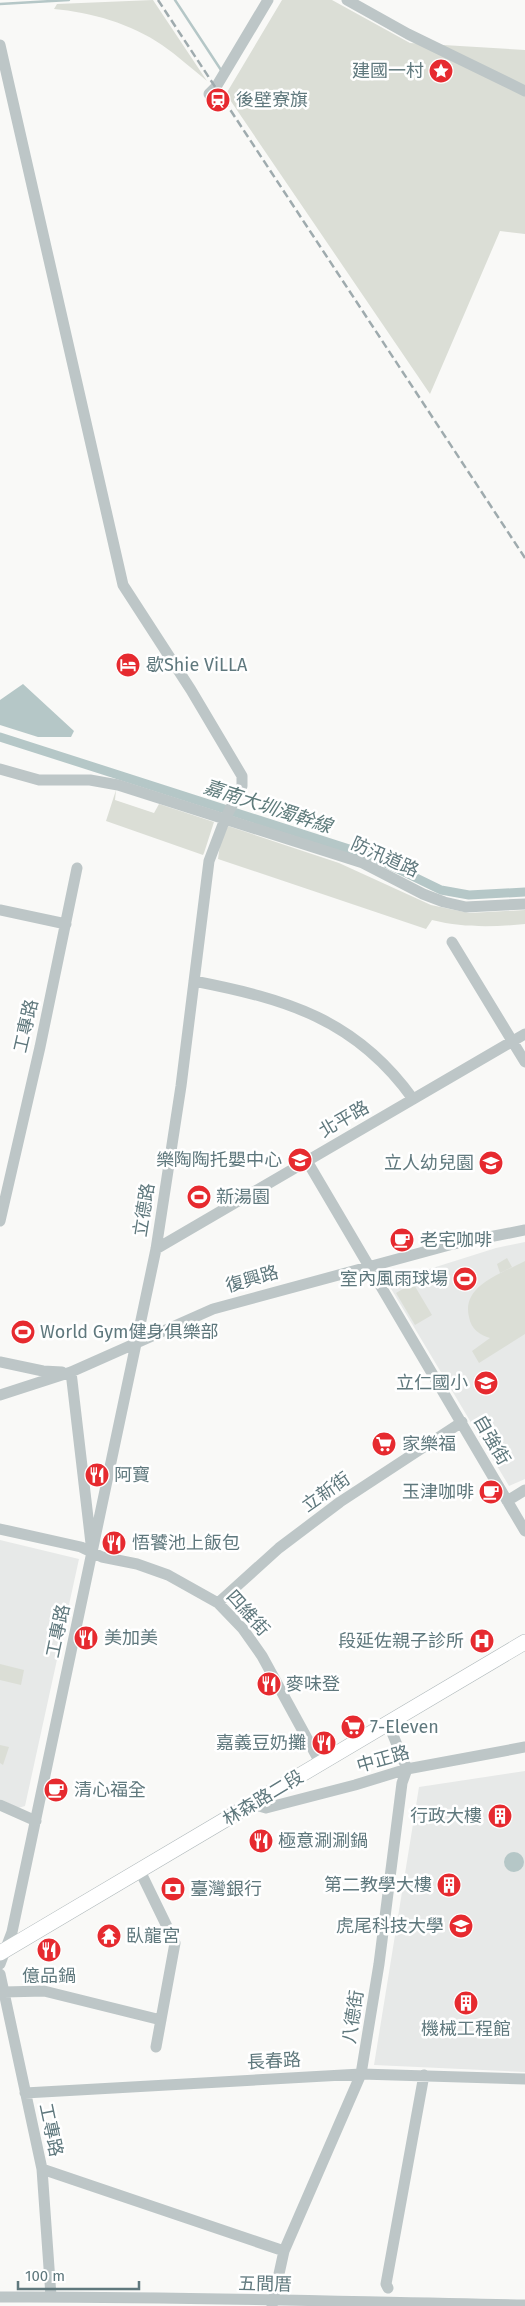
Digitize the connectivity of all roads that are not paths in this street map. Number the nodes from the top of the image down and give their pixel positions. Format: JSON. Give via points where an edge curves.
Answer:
{"nodes":[{"id":1,"x":268,"y":0,"type":"edge"},
{"id":2,"x":347,"y":0,"type":"edge"},
{"id":3,"x":0,"y":46,"type":"edge"},
{"id":4,"x":525,"y":90,"type":"edge"},
{"id":5,"x":209,"y":94,"type":"dead end"},
{"id":6,"x":0,"y":769,"type":"edge"},
{"id":7,"x":226,"y":818,"type":"junction"},
{"id":8,"x":77,"y":868,"type":"dead end"},
{"id":9,"x":525,"y":904,"type":"edge"},
{"id":10,"x":0,"y":910,"type":"edge"},
{"id":11,"x":66,"y":924,"type":"junction"},
{"id":12,"x":452,"y":942,"type":"dead end"},
{"id":13,"x":194,"y":981,"type":"junction"},
{"id":14,"x":525,"y":1034,"type":"edge"},
{"id":15,"x":512,"y":1042,"type":"junction"},
{"id":16,"x":525,"y":1062,"type":"edge"},
{"id":17,"x":413,"y":1099,"type":"junction"},
{"id":18,"x":307,"y":1160,"type":"junction"},
{"id":19,"x":0,"y":1221,"type":"edge"},
{"id":20,"x":525,"y":1230,"type":"edge"},
{"id":21,"x":156,"y":1249,"type":"junction"},
{"id":22,"x":369,"y":1266,"type":"junction"},
{"id":23,"x":137,"y":1342,"type":"junction"},
{"id":24,"x":0,"y":1362,"type":"edge"},
{"id":25,"x":71,"y":1372,"type":"junction"},
{"id":26,"x":0,"y":1395,"type":"edge"},
{"id":27,"x":462,"y":1422,"type":"junction"},
{"id":28,"x":525,"y":1490,"type":"edge"},
{"id":29,"x":506,"y":1501,"type":"junction"},
{"id":30,"x":0,"y":1529,"type":"edge"},
{"id":31,"x":525,"y":1531,"type":"edge"},
{"id":32,"x":92,"y":1552,"type":"junction"},
{"id":33,"x":218,"y":1603,"type":"junction"},
{"id":34,"x":525,"y":1642,"type":"edge"},
{"id":35,"x":388,"y":1723,"type":"junction"},
{"id":36,"x":525,"y":1747,"type":"edge"},
{"id":37,"x":321,"y":1764,"type":"junction"},
{"id":38,"x":407,"y":1769,"type":"junction"},
{"id":39,"x":252,"y":1804,"type":"junction"},
{"id":40,"x":0,"y":1805,"type":"edge"},
{"id":41,"x":36,"y":1821,"type":"junction"},
{"id":42,"x":140,"y":1871,"type":"junction"},
{"id":43,"x":4,"y":1950,"type":"edge"},
{"id":44,"x":0,"y":1964,"type":"edge"},
{"id":45,"x":0,"y":1974,"type":"edge"},
{"id":46,"x":4,"y":1992,"type":"junction"},
{"id":47,"x":161,"y":2020,"type":"junction"},
{"id":48,"x":156,"y":2047,"type":"dead end"},
{"id":49,"x":361,"y":2074,"type":"junction"},
{"id":50,"x":424,"y":2075,"type":"junction"},
{"id":51,"x":525,"y":2079,"type":"edge"},
{"id":52,"x":25,"y":2093,"type":"junction"},
{"id":53,"x":42,"y":2169,"type":"junction"},
{"id":54,"x":284,"y":2251,"type":"junction"},
{"id":55,"x":388,"y":2288,"type":"dead end"},
{"id":56,"x":0,"y":2296,"type":"edge"},
{"id":57,"x":50,"y":2296,"type":"junction"},
{"id":58,"x":272,"y":2304,"type":"edge"},
{"id":59,"x":338,"y":2304,"type":"edge"},
{"id":60,"x":480,"y":2305,"type":"edge"},
{"id":61,"x":525,"y":2305,"type":"edge"}],
"edges":[{"from":1,"to":5,"type":"street","via":[[216,88]]},
{"from":2,"to":4,"type":"street","via":[[408,34]]},
{"from":3,"to":7,"type":"street","name":"立德路","via":[[123,585],[242,776],[242,786]]},
{"from":6,"to":7,"type":"street","name":"防汛道路","via":[[39,780],[90,780],[118,785]]},
{"from":7,"to":9,"type":"street","name":"防汛道路","via":[[363,863],[444,902],[466,907]]},
{"from":7,"to":13,"type":"street","name":"立德路","via":[[209,861]]},
{"from":8,"to":11,"type":"street","name":"工專路"},
{"from":10,"to":11,"type":"street"},
{"from":11,"to":19,"type":"street","name":"工專路"},
{"from":12,"to":15,"type":"street"},
{"from":13,"to":17,"type":"street","via":[[291,1004],[331,1023],[383,1061]]},
{"from":13,"to":21,"type":"street","name":"立德路"},
{"from":14,"to":15,"type":"street","name":"北平路"},
{"from":15,"to":16,"type":"street"},
{"from":15,"to":17,"type":"street","name":"北平路"},
{"from":17,"to":18,"type":"street","name":"北平路"},
{"from":18,"to":21,"type":"street","name":"北平路"},
{"from":18,"to":22,"type":"street","name":"自強街"},
{"from":20,"to":22,"type":"street","name":"復興路","via":[[453,1244]]},
{"from":21,"to":23,"type":"street","name":"立德路"},
{"from":22,"to":23,"type":"street","name":"復興路","via":[[213,1309]]},
{"from":22,"to":27,"type":"street","name":"自強街"},
{"from":23,"to":25,"type":"street","name":"復興路"},
{"from":23,"to":32,"type":"street","name":"立德路"},
{"from":24,"to":25,"type":"street","via":[[43,1371]]},
{"from":25,"to":26,"type":"street","name":"復興路"},
{"from":25,"to":32,"type":"street","name":"工專路"},
{"from":27,"to":29,"type":"street","name":"自強街"},
{"from":27,"to":33,"type":"street","name":"立新街","via":[[340,1502],[279,1548]]},
{"from":28,"to":29,"type":"street"},
{"from":29,"to":31,"type":"street","name":"自強街"},
{"from":30,"to":32,"type":"street","name":"四維街"},
{"from":32,"to":33,"type":"street","name":"四維街","via":[[168,1575]]},
{"from":32,"to":41,"type":"street","name":"工專路"},
{"from":33,"to":37,"type":"street","name":"四維街","via":[[243,1629],[262,1656]]},
{"from":34,"to":35,"type":"main road","name":"林森路二段"},
{"from":35,"to":37,"type":"main road","name":"林森路二段"},
{"from":35,"to":38,"type":"street"},
{"from":36,"to":38,"type":"street","name":"中正路"},
{"from":37,"to":39,"type":"main road","name":"林森路二段"},
{"from":38,"to":39,"type":"street","name":"中正路","via":[[266,1808]]},
{"from":38,"to":49,"type":"street","name":"八德街","via":[[402,1783]]},
{"from":39,"to":42,"type":"main road","name":"林森路二段"},
{"from":40,"to":41,"type":"street"},
{"from":41,"to":43,"type":"street","name":"工專路"},
{"from":42,"to":43,"type":"main road","name":"林森路二段"},
{"from":42,"to":47,"type":"street","via":[[176,1943]]},
{"from":43,"to":44,"type":"street","name":"工專路"},
{"from":45,"to":46,"type":"street","name":"工專路"},
{"from":46,"to":47,"type":"street","via":[[44,1991]]},
{"from":46,"to":52,"type":"street","name":"工專路"},
{"from":47,"to":48,"type":"street"},
{"from":49,"to":50,"type":"street","name":"長春路"},
{"from":49,"to":52,"type":"street","name":"長春路"},
{"from":49,"to":54,"type":"street","name":"八德街"},
{"from":50,"to":51,"type":"street","name":"長春路"},
{"from":50,"to":55,"type":"street","via":[[386,2284]]},
{"from":52,"to":53,"type":"street","name":"工專路"},
{"from":53,"to":54,"type":"street"},
{"from":53,"to":57,"type":"street","name":"工專路"},
{"from":54,"to":58,"type":"street","name":"八德街"},
{"from":56,"to":57,"type":"street","name":"五間厝"},
{"from":57,"to":58,"type":"street","name":"五間厝"},
{"from":58,"to":59,"type":"street","name":"五間厝"},
{"from":59,"to":60,"type":"street","name":"五間厝"},
{"from":60,"to":61,"type":"street","name":"五間厝"}]}
